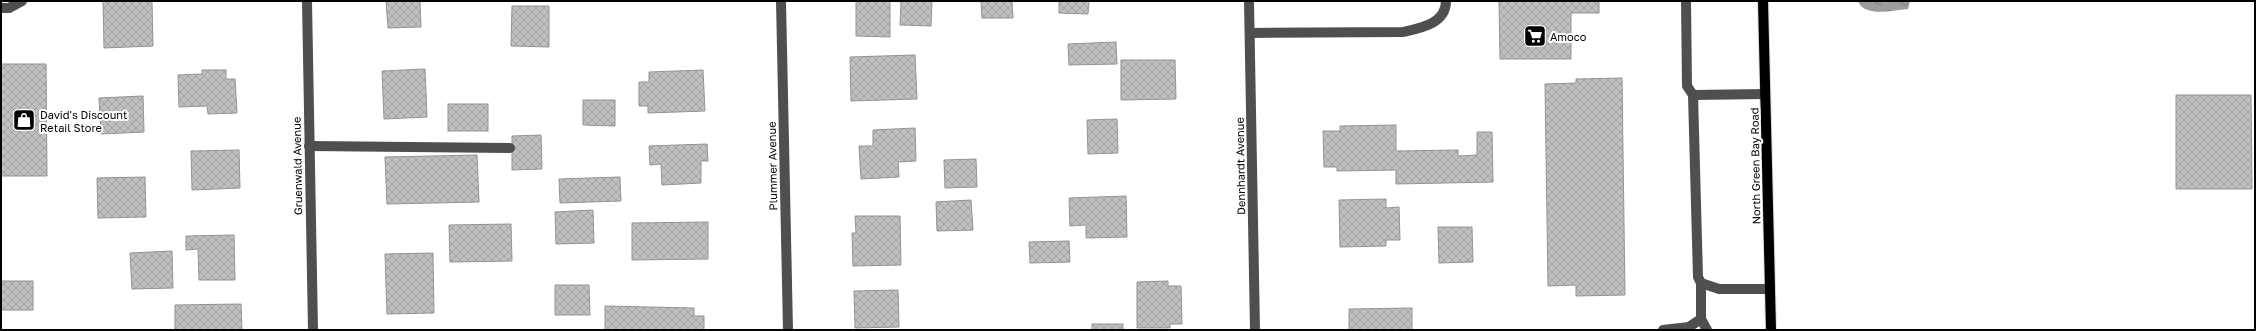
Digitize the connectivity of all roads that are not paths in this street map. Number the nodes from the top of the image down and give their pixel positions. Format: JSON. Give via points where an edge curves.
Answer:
{"nodes":[{"id":1,"x":22,"y":1,"type":"edge"},
{"id":2,"x":307,"y":1,"type":"edge"},
{"id":3,"x":781,"y":1,"type":"edge"},
{"id":4,"x":1249,"y":1,"type":"edge"},
{"id":5,"x":1446,"y":1,"type":"edge"},
{"id":6,"x":1686,"y":1,"type":"edge"},
{"id":7,"x":1763,"y":1,"type":"edge"},
{"id":8,"x":1,"y":8,"type":"edge"},
{"id":9,"x":1250,"y":33,"type":"junction"},
{"id":10,"x":1765,"y":94,"type":"junction"},
{"id":11,"x":1693,"y":95,"type":"junction"},
{"id":12,"x":309,"y":146,"type":"junction"},
{"id":13,"x":510,"y":148,"type":"dead end"},
{"id":14,"x":1701,"y":283,"type":"junction"},
{"id":15,"x":1770,"y":288,"type":"junction"},
{"id":16,"x":1701,"y":319,"type":"junction"},
{"id":17,"x":313,"y":330,"type":"edge"},
{"id":18,"x":788,"y":330,"type":"edge"},
{"id":19,"x":1255,"y":330,"type":"edge"},
{"id":20,"x":1663,"y":330,"type":"edge"},
{"id":21,"x":1680,"y":330,"type":"edge"},
{"id":22,"x":1707,"y":330,"type":"edge"},
{"id":23,"x":1771,"y":330,"type":"edge"}],
"edges":[{"from":1,"to":8,"type":"street","via":[[9,8]]},
{"from":2,"to":12,"type":"street","name":"Gruenwald Avenue"},
{"from":3,"to":18,"type":"street","name":"Plummer Avenue"},
{"from":4,"to":9,"type":"street","name":"Dennhardt Avenue"},
{"from":5,"to":9,"type":"street","via":[[1439,18],[1425,27],[1403,32]]},
{"from":6,"to":11,"type":"street","via":[[1687,86]]},
{"from":7,"to":10,"type":"main road","name":"North Green Bay Road"},
{"from":9,"to":19,"type":"street","name":"Dennhardt Avenue"},
{"from":10,"to":11,"type":"street"},
{"from":10,"to":15,"type":"main road","name":"North Green Bay Road"},
{"from":11,"to":14,"type":"street","via":[[1698,277]]},
{"from":12,"to":13,"type":"street"},
{"from":12,"to":17,"type":"street","name":"Gruenwald Avenue"},
{"from":14,"to":15,"type":"street","via":[[1719,289]]},
{"from":14,"to":16,"type":"street"},
{"from":15,"to":23,"type":"main road","name":"North Green Bay Road"},
{"from":16,"to":21,"type":"street"},
{"from":16,"to":22,"type":"street"},
{"from":20,"to":21,"type":"street"}]}
